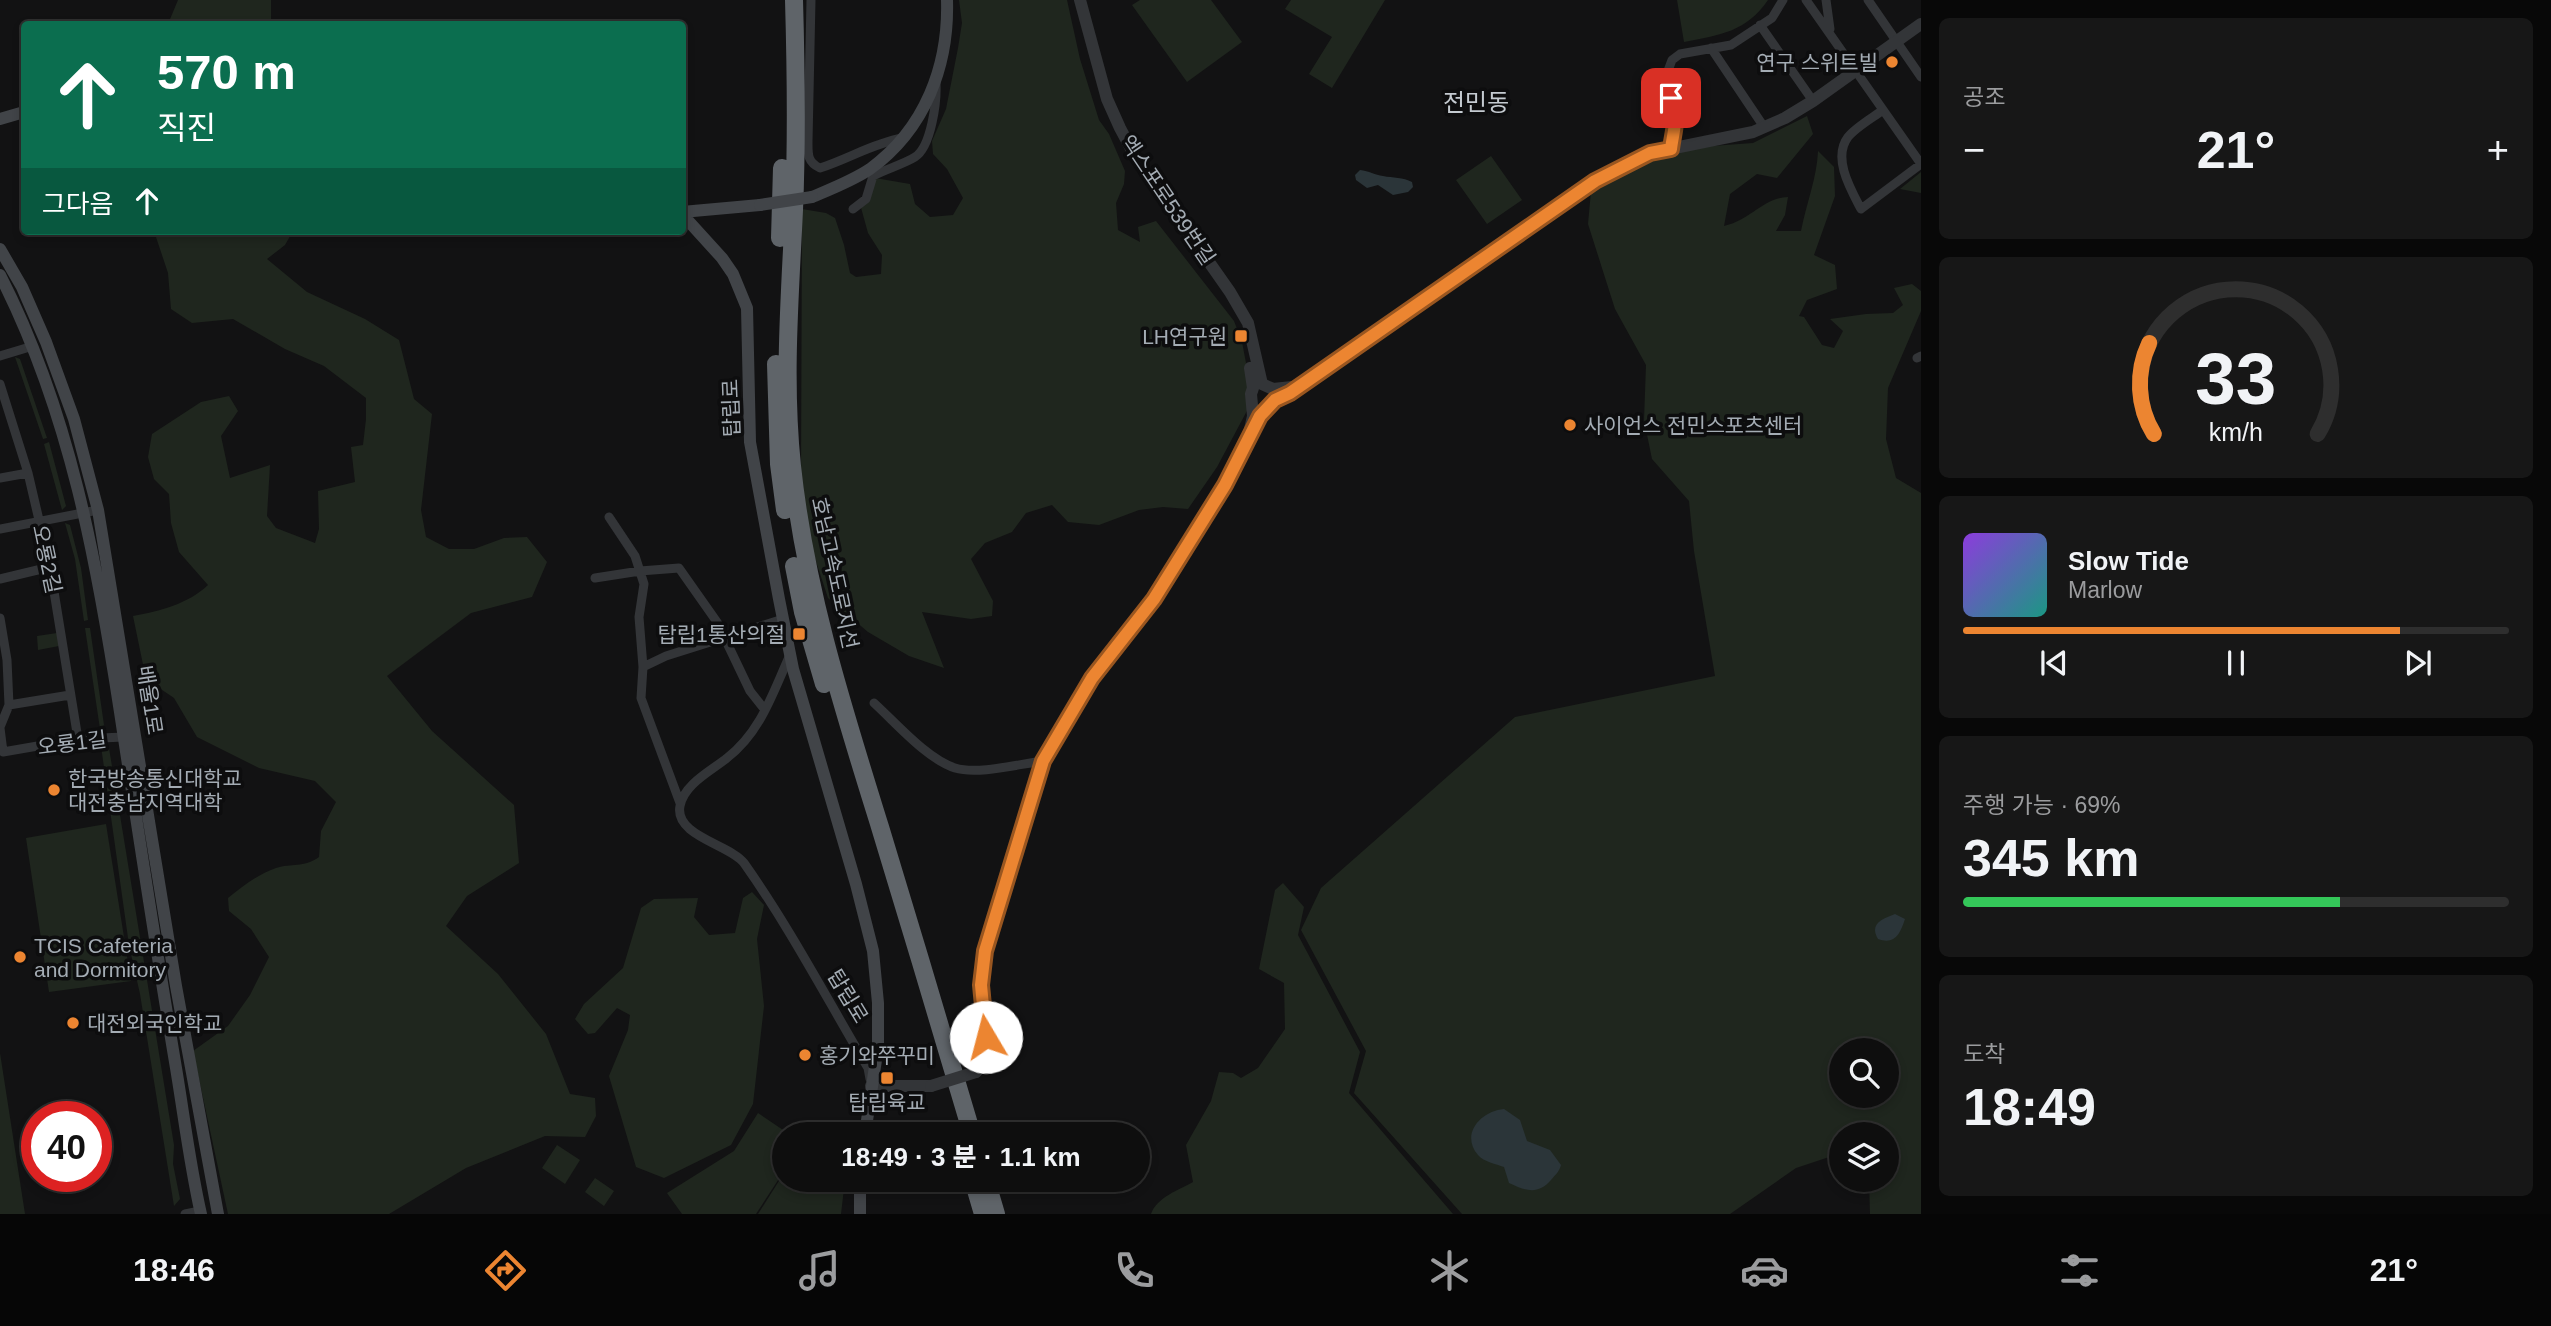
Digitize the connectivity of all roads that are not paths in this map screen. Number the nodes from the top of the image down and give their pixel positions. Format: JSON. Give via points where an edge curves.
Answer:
{"nodes":[{"id":1,"x":782,"y":0,"type":"edge"},
{"id":2,"x":794,"y":0,"type":"edge"},
{"id":3,"x":811,"y":0,"type":"edge"},
{"id":4,"x":947,"y":0,"type":"edge"},
{"id":5,"x":1080,"y":0,"type":"edge"},
{"id":6,"x":1783,"y":0,"type":"edge"},
{"id":7,"x":1806,"y":0,"type":"edge"},
{"id":8,"x":1826,"y":0,"type":"edge"},
{"id":9,"x":1868,"y":0,"type":"edge"},
{"id":10,"x":1921,"y":24,"type":"edge"},
{"id":11,"x":1760,"y":25,"type":"junction"},
{"id":12,"x":1831,"y":36,"type":"junction"},
{"id":13,"x":1896,"y":43,"type":"junction"},
{"id":14,"x":1711,"y":48,"type":"junction"},
{"id":15,"x":1855,"y":71,"type":"junction"},
{"id":16,"x":1921,"y":77,"type":"edge"},
{"id":17,"x":936,"y":81,"type":"junction"},
{"id":18,"x":1813,"y":102,"type":"junction"},
{"id":19,"x":1883,"y":110,"type":"junction"},
{"id":20,"x":21,"y":113,"type":"edge"},
{"id":21,"x":0,"y":119,"type":"edge"},
{"id":22,"x":1764,"y":127,"type":"junction"},
{"id":23,"x":902,"y":138,"type":"junction"},
{"id":24,"x":1671,"y":149,"type":"junction"},
{"id":25,"x":1921,"y":164,"type":"edge"},
{"id":26,"x":853,"y":209,"type":"dead end"},
{"id":27,"x":686,"y":213,"type":"edge"},
{"id":28,"x":686,"y":218,"type":"edge"},
{"id":29,"x":0,"y":249,"type":"edge"},
{"id":30,"x":0,"y":275,"type":"edge"},
{"id":31,"x":33,"y":346,"type":"junction"},
{"id":32,"x":0,"y":356,"type":"edge"},
{"id":33,"x":0,"y":384,"type":"edge"},
{"id":34,"x":1266,"y":394,"type":"junction"},
{"id":35,"x":1248,"y":438,"type":"junction"},
{"id":36,"x":28,"y":473,"type":"junction"},
{"id":37,"x":0,"y":478,"type":"edge"},
{"id":38,"x":98,"y":510,"type":"junction"},
{"id":39,"x":84,"y":513,"type":"junction"},
{"id":40,"x":609,"y":517,"type":"dead end"},
{"id":41,"x":40,"y":521,"type":"junction"},
{"id":42,"x":0,"y":529,"type":"edge"},
{"id":43,"x":50,"y":567,"type":"junction"},
{"id":44,"x":640,"y":571,"type":"junction"},
{"id":45,"x":595,"y":578,"type":"dead end"},
{"id":46,"x":0,"y":579,"type":"edge"},
{"id":47,"x":0,"y":618,"type":"edge"},
{"id":48,"x":783,"y":619,"type":"junction"},
{"id":49,"x":724,"y":637,"type":"junction"},
{"id":50,"x":790,"y":655,"type":"junction"},
{"id":51,"x":643,"y":667,"type":"junction"},
{"id":52,"x":71,"y":695,"type":"junction"},
{"id":53,"x":874,"y":703,"type":"dead end"},
{"id":54,"x":9,"y":705,"type":"junction"},
{"id":55,"x":765,"y":710,"type":"junction"},
{"id":56,"x":0,"y":728,"type":"edge"},
{"id":57,"x":124,"y":737,"type":"junction"},
{"id":58,"x":78,"y":739,"type":"junction"},
{"id":59,"x":1043,"y":761,"type":"junction"},
{"id":60,"x":680,"y":803,"type":"junction"},
{"id":61,"x":871,"y":1086,"type":"junction"},
{"id":62,"x":866,"y":1122,"type":"edge"},
{"id":63,"x":956,"y":1122,"type":"edge"},
{"id":64,"x":968,"y":1122,"type":"edge"},
{"id":65,"x":860,"y":1192,"type":"edge"},
{"id":66,"x":977,"y":1192,"type":"edge"},
{"id":67,"x":990,"y":1192,"type":"edge"},
{"id":68,"x":200,"y":1212,"type":"edge"},
{"id":69,"x":185,"y":1214,"type":"edge"},
{"id":70,"x":218,"y":1214,"type":"edge"},
{"id":71,"x":860,"y":1214,"type":"edge"},
{"id":72,"x":983,"y":1214,"type":"edge"},
{"id":73,"x":996,"y":1214,"type":"edge"}],
"edges":[{"from":1,"to":63,"type":"highway","name":"호남고속도로지선","via":[[785,93],[776,393],[789,540],[803,612]]},
{"from":2,"to":64,"type":"highway","name":"호남고속도로지선","via":[[788,392],[801,537],[850,733]]},
{"from":3,"to":23,"type":"street","via":[[808,157],[812,164],[820,167],[882,141]]},
{"from":4,"to":17,"type":"main road","via":[[947,36]]},
{"from":5,"to":34,"type":"street","name":"엑스포로539번길","via":[[1107,99],[1125,138],[1248,323]]},
{"from":6,"to":11,"type":"street","via":[[1772,18]]},
{"from":7,"to":12,"type":"street"},
{"from":8,"to":12,"type":"street"},
{"from":9,"to":13,"type":"street"},
{"from":10,"to":13,"type":"street"},
{"from":11,"to":14,"type":"street","via":[[1731,45]]},
{"from":11,"to":18,"type":"street"},
{"from":12,"to":15,"type":"street"},
{"from":13,"to":15,"type":"street"},
{"from":13,"to":16,"type":"street"},
{"from":14,"to":22,"type":"street"},
{"from":14,"to":24,"type":"street","via":[[1672,60],[1663,84],[1675,105]]},
{"from":15,"to":18,"type":"street"},
{"from":15,"to":19,"type":"street"},
{"from":17,"to":23,"type":"main road","via":[[928,102]]},
{"from":17,"to":26,"type":"street","via":[[937,96],[923,152],[873,176],[866,199]]},
{"from":18,"to":22,"type":"street"},
{"from":19,"to":25,"type":"street"},
{"from":19,"to":25,"type":"street","via":[[1848,137],[1843,150],[1843,169],[1861,209]]},
{"from":20,"to":21,"type":"main road"},
{"from":22,"to":24,"type":"street"},
{"from":23,"to":27,"type":"main road","bridge":true,"via":[[869,170],[812,197]]},
{"from":24,"to":34,"type":"street","via":[[1650,153],[1595,181],[1290,393]]},
{"from":28,"to":48,"type":"main road","name":"탑립로","via":[[733,274],[747,308],[750,442]]},
{"from":29,"to":38,"type":"main road","name":"배울1로","via":[[46,342],[74,419]]},
{"from":30,"to":31,"type":"main road","name":"배울1로"},
{"from":31,"to":32,"type":"street"},
{"from":31,"to":39,"type":"main road","name":"배울1로","via":[[60,422]]},
{"from":33,"to":36,"type":"street","name":"오룡2길"},
{"from":34,"to":35,"type":"street"},
{"from":34,"to":35,"type":"street","via":[[1259,408],[1252,402]]},
{"from":35,"to":59,"type":"street","via":[[1225,485],[1154,599],[1092,678]]},
{"from":36,"to":37,"type":"street"},
{"from":36,"to":41,"type":"street","name":"오룡2길"},
{"from":38,"to":39,"type":"street"},
{"from":38,"to":70,"type":"main road","name":"배울1로"},
{"from":39,"to":41,"type":"street"},
{"from":39,"to":57,"type":"main road","name":"배울1로"},
{"from":40,"to":44,"type":"street"},
{"from":41,"to":42,"type":"street"},
{"from":41,"to":43,"type":"street","name":"오룡2길"},
{"from":43,"to":46,"type":"street"},
{"from":43,"to":52,"type":"street","name":"오룡2길"},
{"from":44,"to":45,"type":"street"},
{"from":44,"to":49,"type":"street","via":[[679,568]]},
{"from":44,"to":51,"type":"street","name":"탑립로","via":[[644,584],[639,617]]},
{"from":47,"to":54,"type":"street","name":"오룡1길"},
{"from":48,"to":49,"type":"street"},
{"from":48,"to":50,"type":"main road","name":"탑립로"},
{"from":49,"to":51,"type":"street"},
{"from":49,"to":55,"type":"street","via":[[750,691]]},
{"from":50,"to":55,"type":"street"},
{"from":50,"to":61,"type":"main road","name":"탑립로","via":[[873,951],[878,1046]]},
{"from":51,"to":60,"type":"street","name":"탑립로","via":[[642,698]]},
{"from":52,"to":54,"type":"street"},
{"from":52,"to":58,"type":"street","name":"오룡2길"},
{"from":53,"to":59,"type":"street","via":[[932,755],[956,768]]},
{"from":54,"to":56,"type":"street","name":"오룡1길"},
{"from":55,"to":60,"type":"street","via":[[752,733],[699,779]]},
{"from":56,"to":58,"type":"street","name":"오룡1길","via":[[3,752]]},
{"from":57,"to":58,"type":"street","name":"오룡1길"},
{"from":57,"to":68,"type":"main road","name":"배울1로"},
{"from":59,"to":61,"type":"street","bridge":true,"via":[[985,951],[981,985],[988,1058],[976,1072],[931,1086]]},
{"from":60,"to":61,"type":"street","name":"탑립로","via":[[684,823],[704,840],[740,857],[770,900],[868,1068]]},
{"from":61,"to":62,"type":"main road"},
{"from":65,"to":71,"type":"main road"},
{"from":66,"to":72,"type":"highway"},
{"from":67,"to":73,"type":"highway"},
{"from":68,"to":69,"type":"street"}]}
